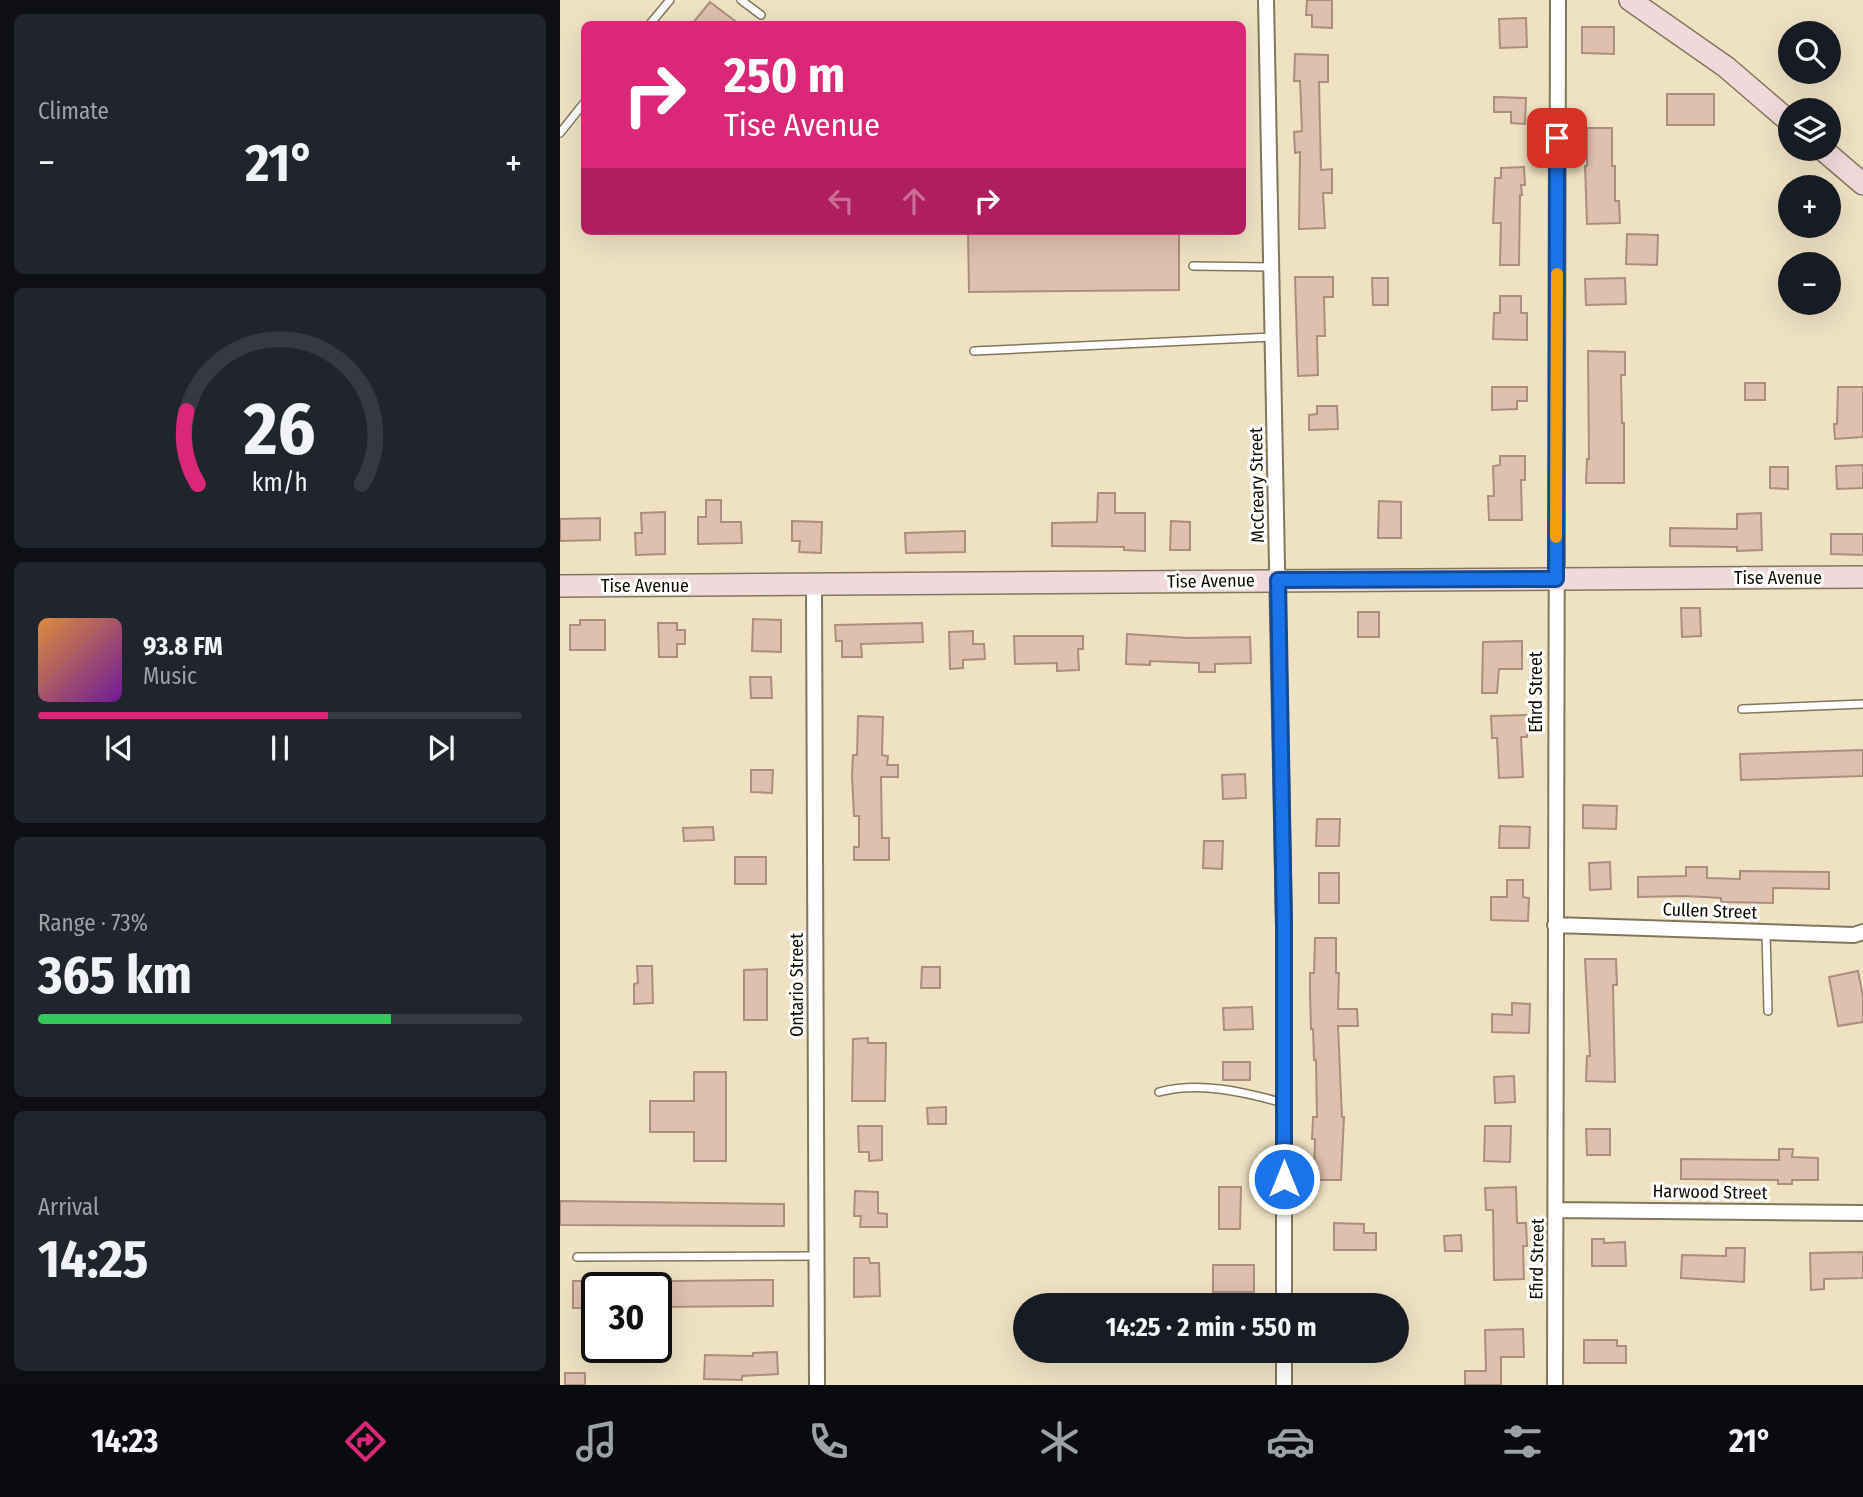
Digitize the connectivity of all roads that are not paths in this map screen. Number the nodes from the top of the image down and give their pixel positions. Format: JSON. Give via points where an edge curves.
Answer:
{"nodes":[{"id":1,"x":670,"y":0,"type":"edge"},
{"id":2,"x":741,"y":0,"type":"edge"},
{"id":3,"x":1266,"y":0,"type":"edge"},
{"id":4,"x":1558,"y":0,"type":"edge"},
{"id":5,"x":1630,"y":0,"type":"edge"},
{"id":6,"x":761,"y":15,"type":"dead end"},
{"id":7,"x":652,"y":21,"type":"edge"},
{"id":8,"x":581,"y":107,"type":"edge"},
{"id":9,"x":1778,"y":112,"type":"edge"},
{"id":10,"x":560,"y":133,"type":"edge"},
{"id":11,"x":1836,"y":161,"type":"edge"},
{"id":12,"x":1863,"y":184,"type":"edge"},
{"id":13,"x":1193,"y":266,"type":"dead end"},
{"id":14,"x":1272,"y":267,"type":"junction"},
{"id":15,"x":1273,"y":337,"type":"junction"},
{"id":16,"x":974,"y":351,"type":"dead end"},
{"id":17,"x":1863,"y":578,"type":"edge"},
{"id":18,"x":1556,"y":579,"type":"junction"},
{"id":19,"x":1278,"y":580,"type":"junction"},
{"id":20,"x":814,"y":585,"type":"junction"},
{"id":21,"x":560,"y":586,"type":"edge"},
{"id":22,"x":1863,"y":704,"type":"edge"},
{"id":23,"x":1742,"y":709,"type":"dead end"},
{"id":24,"x":1555,"y":925,"type":"junction"},
{"id":25,"x":1766,"y":932,"type":"junction"},
{"id":26,"x":1863,"y":932,"type":"edge"},
{"id":27,"x":1768,"y":1012,"type":"dead end"},
{"id":28,"x":1159,"y":1092,"type":"dead end"},
{"id":29,"x":1284,"y":1103,"type":"junction"},
{"id":30,"x":1557,"y":1210,"type":"junction"},
{"id":31,"x":1863,"y":1213,"type":"edge"},
{"id":32,"x":817,"y":1256,"type":"junction"},
{"id":33,"x":577,"y":1257,"type":"dead end"},
{"id":34,"x":1284,"y":1293,"type":"edge"},
{"id":35,"x":1284,"y":1363,"type":"edge"},
{"id":36,"x":817,"y":1385,"type":"edge"},
{"id":37,"x":1284,"y":1385,"type":"edge"},
{"id":38,"x":1555,"y":1385,"type":"edge"}],
"edges":[{"from":1,"to":7,"type":"lane"},
{"from":2,"to":6,"type":"lane"},
{"from":3,"to":14,"type":"street","name":"McCreary Street"},
{"from":4,"to":18,"type":"street","name":"Efird Street"},
{"from":5,"to":9,"type":"street","via":[[1726,67]]},
{"from":8,"to":10,"type":"lane"},
{"from":11,"to":12,"type":"street"},
{"from":13,"to":14,"type":"lane"},
{"from":14,"to":15,"type":"street","name":"McCreary Street"},
{"from":15,"to":16,"type":"lane"},
{"from":15,"to":19,"type":"street","name":"McCreary Street"},
{"from":17,"to":18,"type":"street","name":"Tise Avenue"},
{"from":18,"to":19,"type":"street","name":"Tise Avenue"},
{"from":18,"to":24,"type":"street","name":"Efird Street"},
{"from":19,"to":20,"type":"street","name":"Tise Avenue"},
{"from":19,"to":29,"type":"street","name":"McCreary Street"},
{"from":20,"to":21,"type":"street","name":"Tise Avenue"},
{"from":20,"to":32,"type":"street","name":"Ontario Street"},
{"from":22,"to":23,"type":"lane"},
{"from":24,"to":25,"type":"street","name":"Cullen Street"},
{"from":24,"to":30,"type":"street","name":"Efird Street"},
{"from":25,"to":26,"type":"street","name":"Cullen Street"},
{"from":25,"to":27,"type":"lane"},
{"from":28,"to":29,"type":"lane","via":[[1178,1087],[1241,1092]]},
{"from":29,"to":34,"type":"street","name":"McCreary Street"},
{"from":30,"to":31,"type":"street","name":"Harwood Street"},
{"from":30,"to":38,"type":"street","name":"Efird Street"},
{"from":32,"to":33,"type":"lane"},
{"from":32,"to":36,"type":"street","name":"Ontario Street"},
{"from":35,"to":37,"type":"street"}]}
